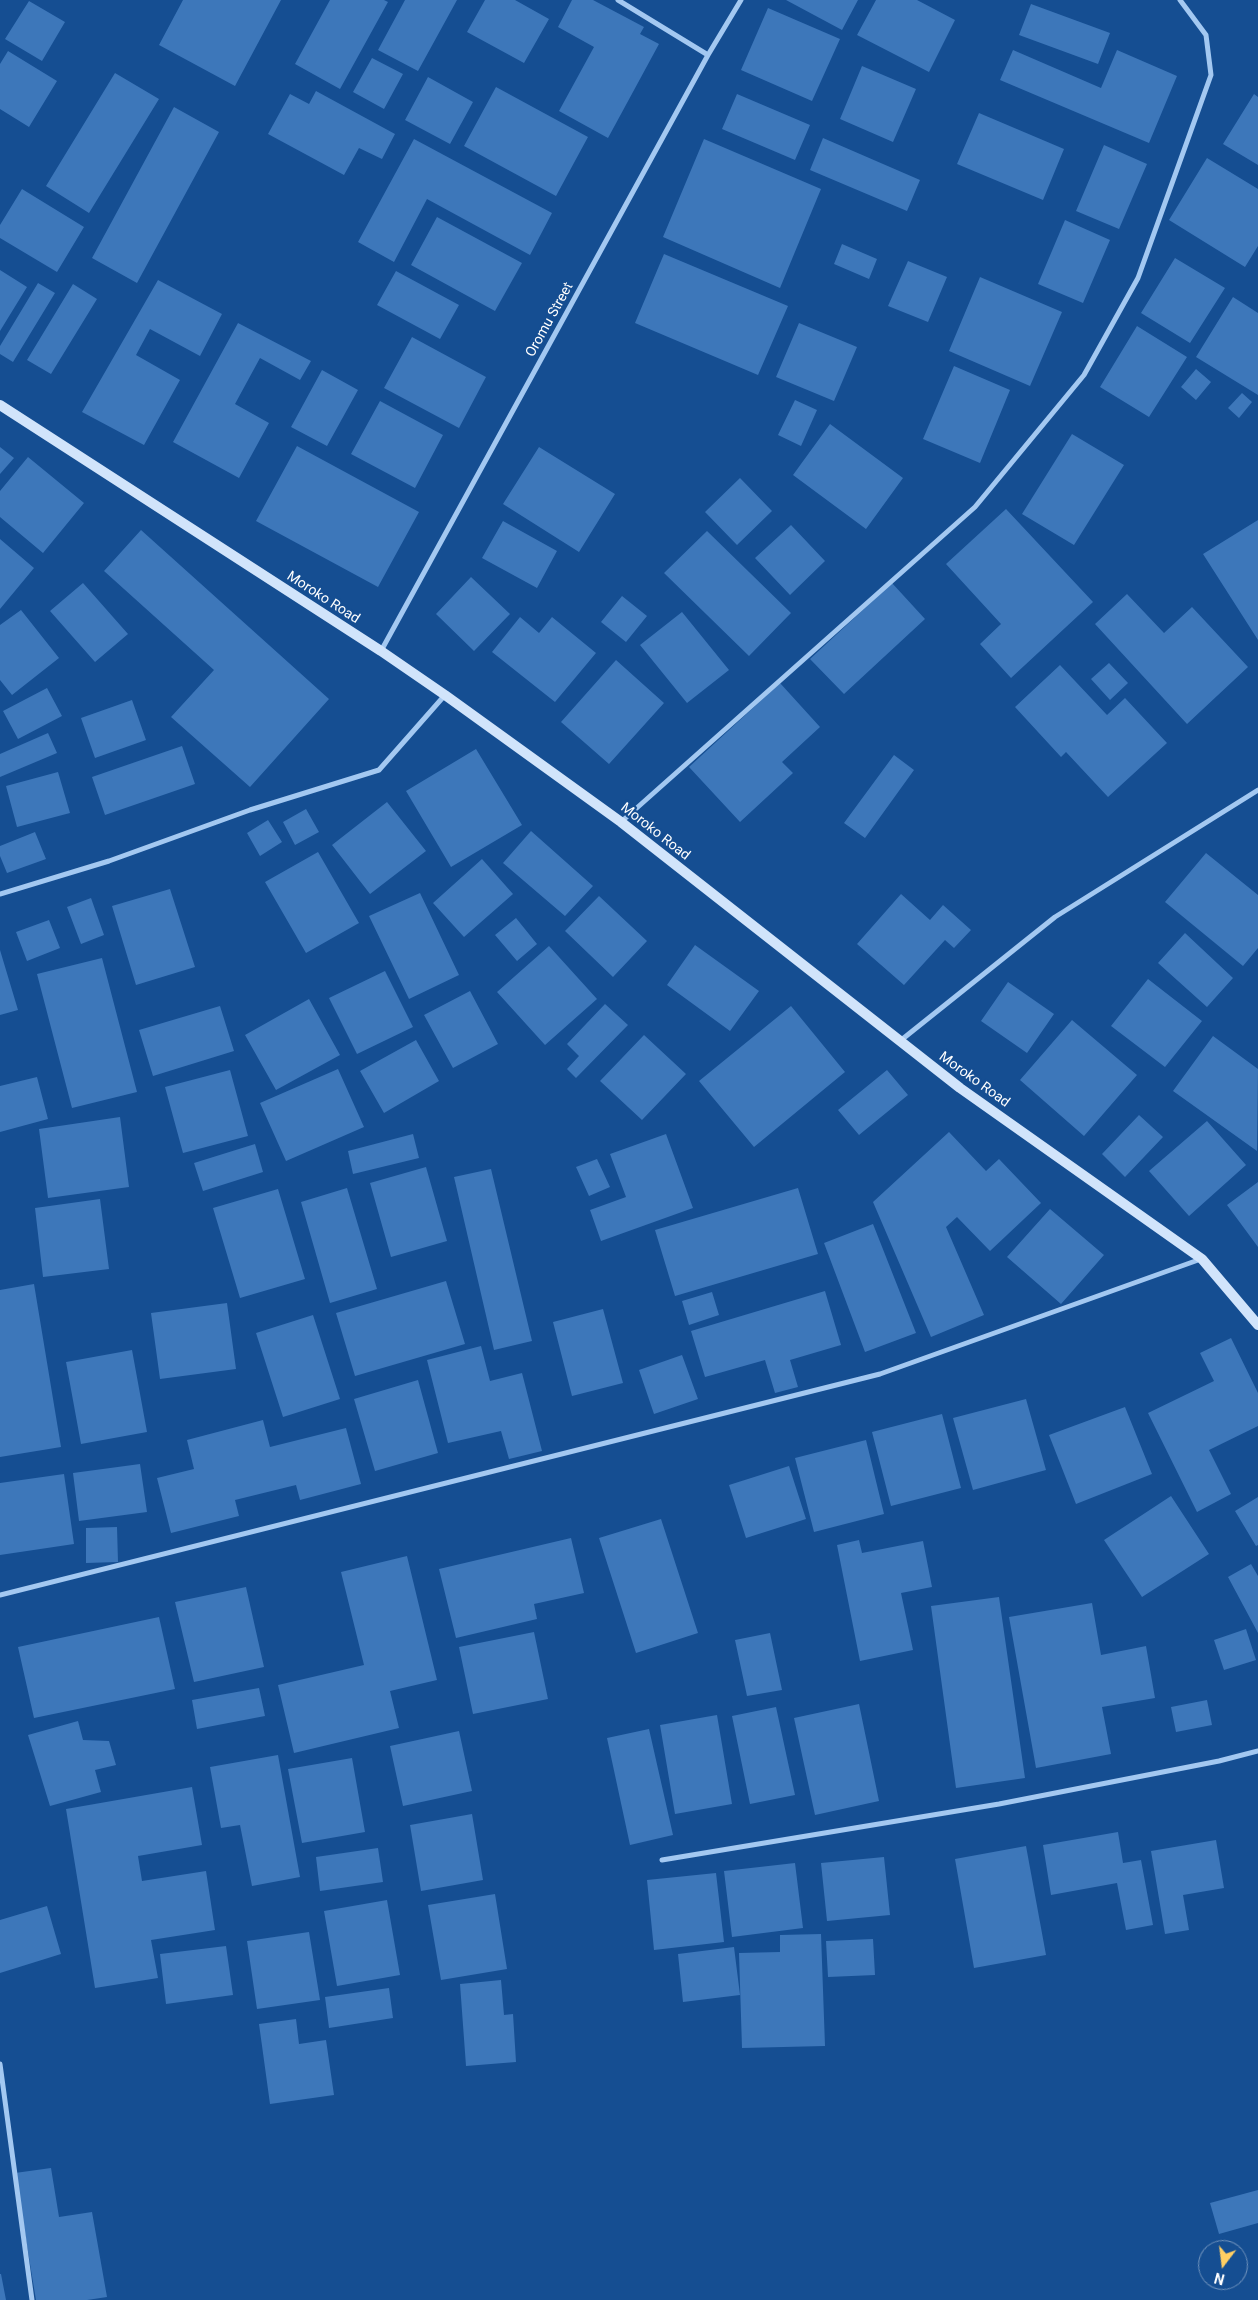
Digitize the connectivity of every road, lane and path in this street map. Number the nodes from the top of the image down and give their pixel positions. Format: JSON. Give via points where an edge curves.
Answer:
{"nodes":[{"id":1,"x":618,"y":0,"type":"edge"},
{"id":2,"x":741,"y":0,"type":"edge"},
{"id":3,"x":1180,"y":0,"type":"edge"},
{"id":4,"x":708,"y":55,"type":"junction"},
{"id":5,"x":0,"y":405,"type":"edge"},
{"id":6,"x":381,"y":651,"type":"junction"},
{"id":7,"x":446,"y":695,"type":"junction"},
{"id":8,"x":1258,"y":790,"type":"edge"},
{"id":9,"x":621,"y":822,"type":"junction"},
{"id":10,"x":0,"y":894,"type":"edge"},
{"id":11,"x":899,"y":1041,"type":"junction"},
{"id":12,"x":1202,"y":1259,"type":"junction"},
{"id":13,"x":1258,"y":1325,"type":"edge"},
{"id":14,"x":0,"y":1595,"type":"edge"},
{"id":15,"x":1258,"y":1751,"type":"edge"},
{"id":16,"x":662,"y":1860,"type":"dead end"},
{"id":17,"x":0,"y":2064,"type":"edge"},
{"id":18,"x":32,"y":2300,"type":"edge"}],
"edges":[{"from":1,"to":4,"type":"street"},
{"from":2,"to":4,"type":"street","name":"Oromu Street"},
{"from":3,"to":9,"type":"street","via":[[1206,35],[1211,75],[1138,278],[1084,375],[976,507]]},
{"from":4,"to":6,"type":"street","name":"Oromu Street"},
{"from":5,"to":6,"type":"street","name":"Moroko Road"},
{"from":6,"to":7,"type":"street","name":"Moroko Road"},
{"from":7,"to":9,"type":"street","name":"Moroko Road"},
{"from":7,"to":10,"type":"street","via":[[380,770]]},
{"from":8,"to":11,"type":"street","via":[[1055,917]]},
{"from":9,"to":11,"type":"street","name":"Moroko Road"},
{"from":11,"to":12,"type":"street","name":"Moroko Road","via":[[960,1088]]},
{"from":12,"to":13,"type":"street","name":"Moroko Road"},
{"from":12,"to":14,"type":"street","via":[[880,1374]]},
{"from":15,"to":16,"type":"street","via":[[999,1804]]},
{"from":17,"to":18,"type":"street"}]}
